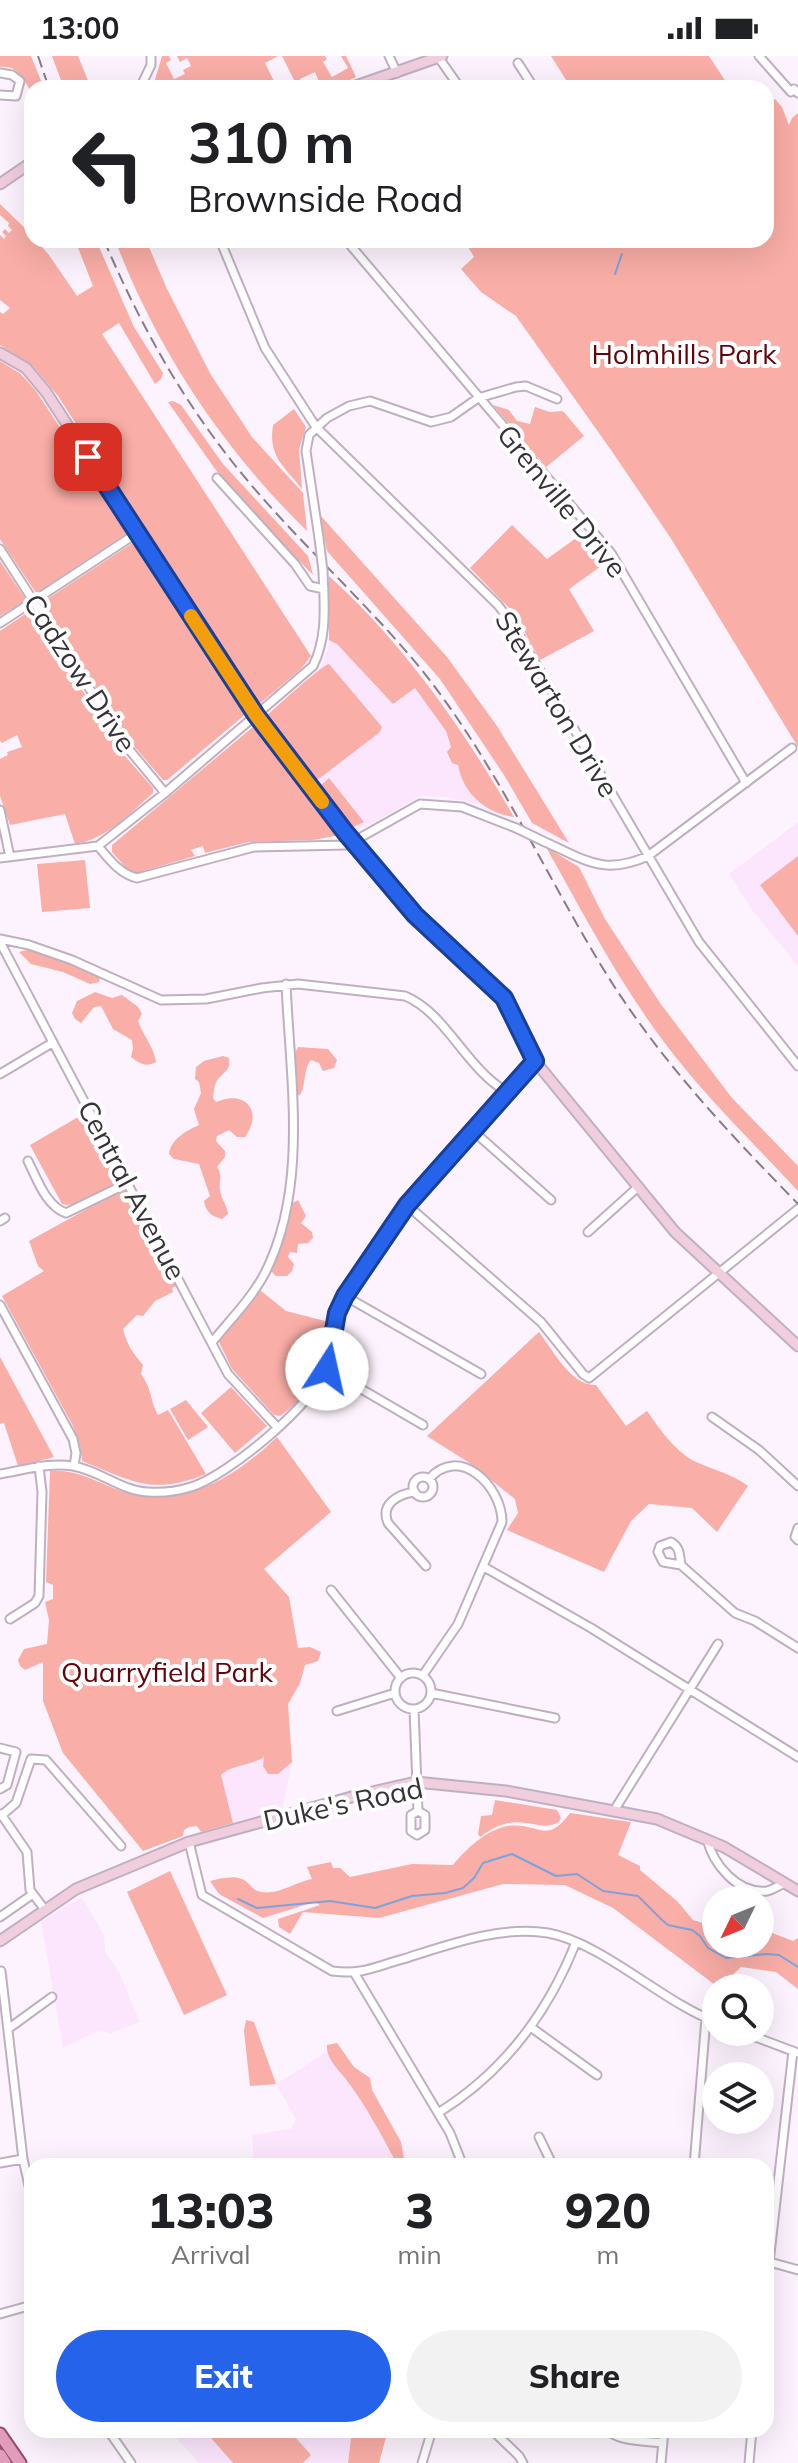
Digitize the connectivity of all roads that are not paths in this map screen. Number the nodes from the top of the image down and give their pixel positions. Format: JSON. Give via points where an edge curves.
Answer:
{"nodes":[{"id":1,"x":151,"y":56,"type":"edge"},
{"id":2,"x":389,"y":56,"type":"edge"},
{"id":3,"x":759,"y":56,"type":"edge"},
{"id":4,"x":441,"y":57,"type":"edge"},
{"id":5,"x":518,"y":63,"type":"dead end"},
{"id":6,"x":0,"y":73,"type":"edge"},
{"id":7,"x":397,"y":73,"type":"junction"},
{"id":8,"x":144,"y":80,"type":"edge"},
{"id":9,"x":375,"y":80,"type":"edge"},
{"id":10,"x":455,"y":80,"type":"edge"},
{"id":11,"x":529,"y":80,"type":"edge"},
{"id":12,"x":797,"y":89,"type":"edge"},
{"id":13,"x":0,"y":95,"type":"edge"},
{"id":14,"x":24,"y":168,"type":"edge"},
{"id":15,"x":0,"y":184,"type":"edge"},
{"id":16,"x":223,"y":248,"type":"edge"},
{"id":17,"x":353,"y":248,"type":"edge"},
{"id":18,"x":0,"y":353,"type":"edge"},
{"id":19,"x":478,"y":398,"type":"junction"},
{"id":20,"x":557,"y":399,"type":"dead end"},
{"id":21,"x":316,"y":427,"type":"junction"},
{"id":22,"x":217,"y":478,"type":"dead end"},
{"id":23,"x":137,"y":533,"type":"junction"},
{"id":24,"x":0,"y":549,"type":"edge"},
{"id":25,"x":324,"y":589,"type":"junction"},
{"id":26,"x":33,"y":602,"type":"junction"},
{"id":27,"x":0,"y":623,"type":"edge"},
{"id":28,"x":256,"y":715,"type":"junction"},
{"id":29,"x":792,"y":748,"type":"dead end"},
{"id":30,"x":746,"y":783,"type":"junction"},
{"id":31,"x":165,"y":793,"type":"junction"},
{"id":32,"x":0,"y":810,"type":"edge"},
{"id":33,"x":354,"y":842,"type":"junction"},
{"id":34,"x":98,"y":846,"type":"junction"},
{"id":35,"x":648,"y":856,"type":"junction"},
{"id":36,"x":10,"y":857,"type":"junction"},
{"id":37,"x":0,"y":858,"type":"edge"},
{"id":38,"x":0,"y":940,"type":"edge"},
{"id":39,"x":286,"y":984,"type":"junction"},
{"id":40,"x":52,"y":1043,"type":"junction"},
{"id":41,"x":535,"y":1061,"type":"junction"},
{"id":42,"x":798,"y":1066,"type":"edge"},
{"id":43,"x":0,"y":1074,"type":"edge"},
{"id":44,"x":506,"y":1092,"type":"junction"},
{"id":45,"x":472,"y":1130,"type":"junction"},
{"id":46,"x":28,"y":1161,"type":"dead end"},
{"id":47,"x":128,"y":1183,"type":"junction"},
{"id":48,"x":638,"y":1187,"type":"junction"},
{"id":49,"x":551,"y":1200,"type":"dead end"},
{"id":50,"x":407,"y":1205,"type":"junction"},
{"id":51,"x":795,"y":1212,"type":"edge"},
{"id":52,"x":588,"y":1232,"type":"dead end"},
{"id":53,"x":721,"y":1273,"type":"junction"},
{"id":54,"x":345,"y":1296,"type":"junction"},
{"id":55,"x":0,"y":1305,"type":"edge"},
{"id":56,"x":213,"y":1341,"type":"junction"},
{"id":57,"x":798,"y":1346,"type":"edge"},
{"id":58,"x":327,"y":1369,"type":"junction"},
{"id":59,"x":481,"y":1374,"type":"dead end"},
{"id":60,"x":712,"y":1417,"type":"dead end"},
{"id":61,"x":423,"y":1425,"type":"dead end"},
{"id":62,"x":278,"y":1428,"type":"junction"},
{"id":63,"x":39,"y":1466,"type":"junction"},
{"id":64,"x":74,"y":1466,"type":"junction"},
{"id":65,"x":0,"y":1474,"type":"edge"},
{"id":66,"x":429,"y":1479,"type":"junction"},
{"id":67,"x":798,"y":1486,"type":"edge"},
{"id":68,"x":415,"y":1492,"type":"junction"},
{"id":69,"x":798,"y":1528,"type":"edge"},
{"id":70,"x":798,"y":1540,"type":"edge"},
{"id":71,"x":681,"y":1565,"type":"dead end"},
{"id":72,"x":426,"y":1566,"type":"dead end"},
{"id":73,"x":484,"y":1567,"type":"junction"},
{"id":74,"x":331,"y":1590,"type":"dead end"},
{"id":75,"x":10,"y":1619,"type":"dead end"},
{"id":76,"x":718,"y":1644,"type":"dead end"},
{"id":77,"x":798,"y":1648,"type":"edge"},
{"id":78,"x":423,"y":1675,"type":"junction"},
{"id":79,"x":401,"y":1678,"type":"junction"},
{"id":80,"x":690,"y":1689,"type":"junction"},
{"id":81,"x":395,"y":1693,"type":"junction"},
{"id":82,"x":431,"y":1693,"type":"junction"},
{"id":83,"x":414,"y":1709,"type":"junction"},
{"id":84,"x":337,"y":1711,"type":"dead end"},
{"id":85,"x":555,"y":1718,"type":"dead end"},
{"id":86,"x":0,"y":1748,"type":"edge"},
{"id":87,"x":798,"y":1757,"type":"edge"},
{"id":88,"x":416,"y":1782,"type":"junction"},
{"id":89,"x":0,"y":1789,"type":"edge"},
{"id":90,"x":615,"y":1809,"type":"junction"},
{"id":91,"x":418,"y":1811,"type":"dead end"},
{"id":92,"x":1,"y":1814,"type":"edge"},
{"id":93,"x":707,"y":1839,"type":"junction"},
{"id":94,"x":189,"y":1842,"type":"junction"},
{"id":95,"x":121,"y":1846,"type":"dead end"},
{"id":96,"x":785,"y":1883,"type":"junction"},
{"id":97,"x":798,"y":1891,"type":"edge"},
{"id":98,"x":33,"y":1894,"type":"junction"},
{"id":99,"x":45,"y":1910,"type":"junction"},
{"id":100,"x":0,"y":1917,"type":"edge"},
{"id":101,"x":0,"y":1941,"type":"edge"},
{"id":102,"x":576,"y":1942,"type":"junction"},
{"id":103,"x":1,"y":1971,"type":"edge"},
{"id":104,"x":355,"y":1974,"type":"junction"},
{"id":105,"x":52,"y":1997,"type":"dead end"},
{"id":106,"x":702,"y":2016,"type":"edge"},
{"id":107,"x":532,"y":2028,"type":"junction"},
{"id":108,"x":8,"y":2029,"type":"junction"},
{"id":109,"x":774,"y":2044,"type":"edge"},
{"id":110,"x":704,"y":2046,"type":"edge"},
{"id":111,"x":795,"y":2052,"type":"edge"},
{"id":112,"x":597,"y":2075,"type":"dead end"},
{"id":113,"x":438,"y":2113,"type":"junction"},
{"id":114,"x":539,"y":2137,"type":"dead end"},
{"id":115,"x":460,"y":2158,"type":"edge"},
{"id":116,"x":549,"y":2158,"type":"edge"},
{"id":117,"x":695,"y":2158,"type":"edge"},
{"id":118,"x":23,"y":2159,"type":"junction"},
{"id":119,"x":0,"y":2163,"type":"edge"},
{"id":120,"x":24,"y":2163,"type":"edge"},
{"id":121,"x":774,"y":2210,"type":"edge"},
{"id":122,"x":774,"y":2264,"type":"edge"},
{"id":123,"x":798,"y":2270,"type":"edge"},
{"id":124,"x":24,"y":2307,"type":"edge"},
{"id":125,"x":0,"y":2314,"type":"edge"},
{"id":126,"x":114,"y":2438,"type":"edge"},
{"id":127,"x":430,"y":2438,"type":"edge"},
{"id":128,"x":500,"y":2438,"type":"edge"},
{"id":129,"x":626,"y":2438,"type":"edge"},
{"id":130,"x":663,"y":2438,"type":"edge"},
{"id":131,"x":751,"y":2438,"type":"edge"},
{"id":132,"x":2,"y":2443,"type":"edge"},
{"id":133,"x":663,"y":2443,"type":"junction"},
{"id":134,"x":5,"y":2463,"type":"edge"},
{"id":135,"x":20,"y":2463,"type":"edge"},
{"id":136,"x":131,"y":2463,"type":"edge"},
{"id":137,"x":422,"y":2463,"type":"edge"},
{"id":138,"x":523,"y":2463,"type":"edge"},
{"id":139,"x":661,"y":2463,"type":"edge"},
{"id":140,"x":749,"y":2463,"type":"edge"}],
"edges":[{"from":1,"to":8,"type":"street"},
{"from":2,"to":7,"type":"street"},
{"from":3,"to":12,"type":"street","via":[[791,92]]},
{"from":4,"to":7,"type":"street"},
{"from":4,"to":10,"type":"street"},
{"from":5,"to":11,"type":"street"},
{"from":6,"to":13,"type":"street","via":[[20,81],[16,96]]},
{"from":7,"to":9,"type":"street"},
{"from":14,"to":15,"type":"street"},
{"from":16,"to":21,"type":"street","name":"Stewarton Drive","via":[[265,348]]},
{"from":17,"to":19,"type":"street","name":"Grenville Drive"},
{"from":18,"to":23,"type":"street","via":[[26,368],[46,392]]},
{"from":19,"to":20,"type":"street","via":[[526,386]]},
{"from":19,"to":21,"type":"street","via":[[451,417],[431,422],[370,401],[349,406]]},
{"from":19,"to":30,"type":"street","name":"Grenville Drive","via":[[611,553]]},
{"from":21,"to":25,"type":"street","bridge":true,"via":[[306,451]]},
{"from":21,"to":35,"type":"street","name":"Stewarton Drive","via":[[498,605]]},
{"from":22,"to":25,"type":"street","via":[[310,586]]},
{"from":23,"to":26,"type":"street"},
{"from":23,"to":28,"type":"street"},
{"from":24,"to":26,"type":"street","name":"Cadzow Drive"},
{"from":25,"to":28,"type":"street","via":[[325,622],[313,666]]},
{"from":26,"to":27,"type":"street"},
{"from":26,"to":31,"type":"street","name":"Cadzow Drive","via":[[127,747]]},
{"from":28,"to":31,"type":"street"},
{"from":28,"to":33,"type":"street"},
{"from":29,"to":30,"type":"street"},
{"from":30,"to":35,"type":"street"},
{"from":31,"to":34,"type":"street"},
{"from":32,"to":36,"type":"street"},
{"from":33,"to":34,"type":"street","via":[[254,847],[137,878],[120,870]]},
{"from":33,"to":35,"type":"street","bridge":true,"via":[[420,804],[462,807],[599,865],[626,866]]},
{"from":33,"to":41,"type":"street","via":[[415,915],[504,998]]},
{"from":34,"to":36,"type":"street"},
{"from":35,"to":42,"type":"street","name":"Stewarton Drive","via":[[699,942]]},
{"from":36,"to":37,"type":"street"},
{"from":38,"to":39,"type":"street","via":[[72,960],[161,1000],[206,999]]},
{"from":38,"to":40,"type":"street","name":"Central Avenue"},
{"from":39,"to":44,"type":"street","via":[[414,1000]]},
{"from":39,"to":56,"type":"street","via":[[293,1144],[289,1194],[277,1247],[263,1277]]},
{"from":40,"to":43,"type":"street"},
{"from":40,"to":47,"type":"street","name":"Central Avenue"},
{"from":41,"to":44,"type":"street"},
{"from":41,"to":48,"type":"street"},
{"from":44,"to":45,"type":"street"},
{"from":45,"to":49,"type":"street"},
{"from":45,"to":50,"type":"street"},
{"from":46,"to":47,"type":"street","via":[[51,1204],[66,1213]]},
{"from":47,"to":56,"type":"street","name":"Central Avenue"},
{"from":48,"to":52,"type":"street"},
{"from":48,"to":53,"type":"street","via":[[675,1232]]},
{"from":50,"to":53,"type":"street","via":[[541,1322],[589,1378]]},
{"from":50,"to":54,"type":"street"},
{"from":51,"to":53,"type":"street"},
{"from":53,"to":57,"type":"street"},
{"from":54,"to":58,"type":"street"},
{"from":54,"to":59,"type":"street"},
{"from":55,"to":64,"type":"street","via":[[73,1439]]},
{"from":56,"to":62,"type":"street","name":"Central Avenue","via":[[228,1374]]},
{"from":58,"to":61,"type":"street"},
{"from":58,"to":62,"type":"street","via":[[309,1397]]},
{"from":60,"to":67,"type":"street"},
{"from":62,"to":64,"type":"street","via":[[215,1475],[179,1490],[127,1489]]},
{"from":63,"to":64,"type":"street"},
{"from":63,"to":65,"type":"street"},
{"from":63,"to":75,"type":"street","via":[[39,1596]]},
{"from":66,"to":68,"type":"street","via":[[416,1480]]},
{"from":66,"to":68,"type":"street","via":[[430,1494]]},
{"from":66,"to":73,"type":"street","via":[[440,1467],[466,1467],[497,1494],[502,1522]]},
{"from":68,"to":72,"type":"street","via":[[388,1505],[385,1516]]},
{"from":69,"to":70,"type":"street"},
{"from":71,"to":77,"type":"street","via":[[735,1613]]},
{"from":73,"to":78,"type":"street","via":[[458,1624]]},
{"from":73,"to":80,"type":"street"},
{"from":74,"to":79,"type":"street"},
{"from":76,"to":80,"type":"street"},
{"from":78,"to":79,"type":"street"},
{"from":78,"to":82,"type":"street"},
{"from":79,"to":81,"type":"street"},
{"from":80,"to":87,"type":"street"},
{"from":80,"to":90,"type":"street"},
{"from":81,"to":83,"type":"street","via":[[404,1706]]},
{"from":81,"to":84,"type":"street"},
{"from":82,"to":83,"type":"street","via":[[426,1704]]},
{"from":82,"to":85,"type":"street"},
{"from":83,"to":88,"type":"street"},
{"from":86,"to":89,"type":"street","via":[[16,1752],[7,1785]]},
{"from":88,"to":90,"type":"street","name":"Duke's Road"},
{"from":88,"to":91,"type":"street"},
{"from":88,"to":94,"type":"street","name":"Duke's Road"},
{"from":90,"to":93,"type":"street","name":"Duke's Road"},
{"from":92,"to":95,"type":"street","via":[[16,1803],[31,1759],[46,1760]]},
{"from":92,"to":98,"type":"street","via":[[27,1852]]},
{"from":93,"to":96,"type":"street","name":"Duke's Road"},
{"from":93,"to":96,"type":"street","via":[[723,1873],[746,1886],[766,1891]]},
{"from":94,"to":99,"type":"street","name":"Duke's Road","via":[[76,1889]]},
{"from":94,"to":104,"type":"street","via":[[202,1895],[332,1971]]},
{"from":96,"to":97,"type":"street","name":"Duke's Road"},
{"from":98,"to":99,"type":"street"},
{"from":98,"to":100,"type":"street"},
{"from":99,"to":101,"type":"street","name":"Duke's Road"},
{"from":102,"to":104,"type":"street","via":[[517,1931]]},
{"from":102,"to":106,"type":"street"},
{"from":102,"to":107,"type":"street"},
{"from":103,"to":108,"type":"street"},
{"from":104,"to":113,"type":"street"},
{"from":105,"to":108,"type":"street"},
{"from":107,"to":112,"type":"street"},
{"from":107,"to":113,"type":"street","via":[[489,2076]]},
{"from":108,"to":118,"type":"street"},
{"from":109,"to":111,"type":"street"},
{"from":110,"to":117,"type":"street"},
{"from":111,"to":121,"type":"street"},
{"from":113,"to":115,"type":"street"},
{"from":114,"to":116,"type":"street"},
{"from":118,"to":119,"type":"street"},
{"from":118,"to":120,"type":"street"},
{"from":122,"to":123,"type":"street"},
{"from":124,"to":125,"type":"street"},
{"from":126,"to":136,"type":"street"},
{"from":127,"to":137,"type":"street"},
{"from":128,"to":138,"type":"street"},
{"from":129,"to":133,"type":"street"},
{"from":130,"to":133,"type":"street"},
{"from":131,"to":140,"type":"street"},
{"from":132,"to":134,"type":"main road"},
{"from":132,"to":135,"type":"main road"},
{"from":133,"to":139,"type":"street"}]}
